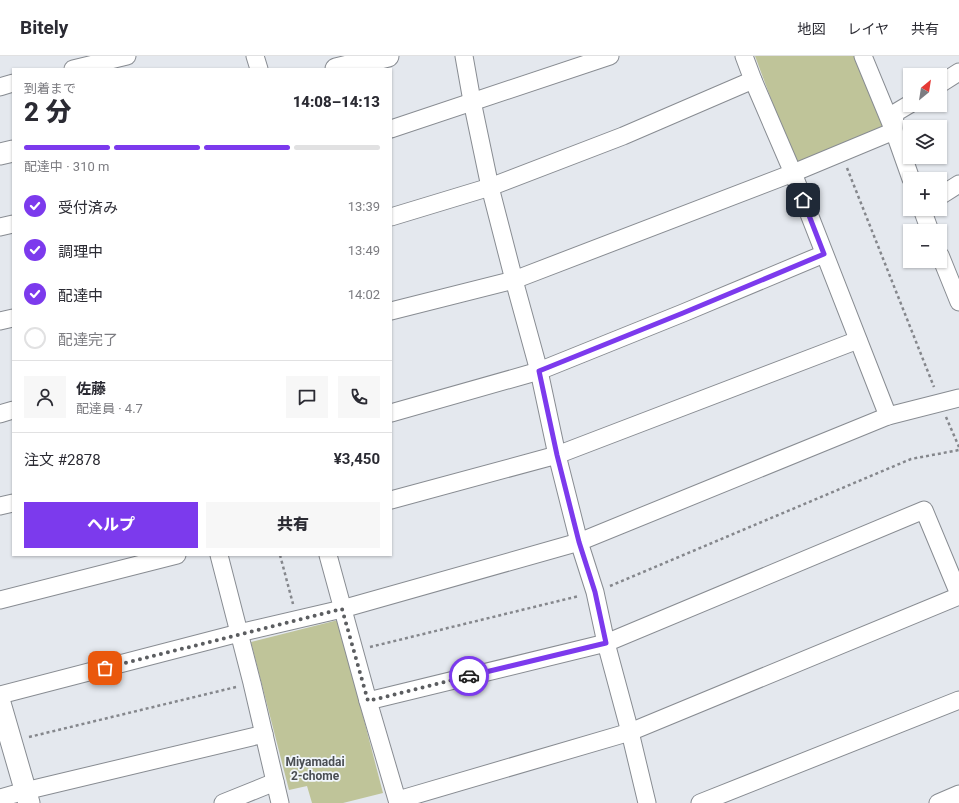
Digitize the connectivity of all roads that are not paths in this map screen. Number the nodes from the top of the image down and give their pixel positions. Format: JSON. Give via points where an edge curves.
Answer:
{"nodes":[{"id":1,"x":127,"y":56,"type":"edge"},
{"id":2,"x":255,"y":56,"type":"edge"},
{"id":3,"x":388,"y":56,"type":"edge"},
{"id":4,"x":464,"y":56,"type":"edge"},
{"id":5,"x":610,"y":56,"type":"edge"},
{"id":6,"x":744,"y":56,"type":"edge"},
{"id":7,"x":863,"y":56,"type":"edge"},
{"id":8,"x":77,"y":68,"type":"edge"},
{"id":9,"x":259,"y":68,"type":"edge"},
{"id":10,"x":340,"y":68,"type":"edge"},
{"id":11,"x":959,"y":72,"type":"edge"},
{"id":12,"x":753,"y":80,"type":"junction"},
{"id":13,"x":947,"y":80,"type":"edge"},
{"id":14,"x":12,"y":83,"type":"edge"},
{"id":15,"x":0,"y":86,"type":"edge"},
{"id":16,"x":472,"y":101,"type":"junction"},
{"id":17,"x":903,"y":108,"type":"edge"},
{"id":18,"x":392,"y":129,"type":"edge"},
{"id":19,"x":894,"y":131,"type":"junction"},
{"id":20,"x":12,"y":150,"type":"edge"},
{"id":21,"x":0,"y":154,"type":"edge"},
{"id":22,"x":909,"y":172,"type":"edge"},
{"id":23,"x":793,"y":173,"type":"junction"},
{"id":24,"x":959,"y":184,"type":"edge"},
{"id":25,"x":490,"y":187,"type":"junction"},
{"id":26,"x":947,"y":192,"type":"edge"},
{"id":27,"x":392,"y":217,"type":"edge"},
{"id":28,"x":12,"y":224,"type":"edge"},
{"id":29,"x":0,"y":227,"type":"edge"},
{"id":30,"x":824,"y":254,"type":"junction"},
{"id":31,"x":946,"y":268,"type":"edge"},
{"id":32,"x":514,"y":280,"type":"junction"},
{"id":33,"x":959,"y":299,"type":"edge"},
{"id":34,"x":392,"y":311,"type":"edge"},
{"id":35,"x":12,"y":318,"type":"edge"},
{"id":36,"x":0,"y":321,"type":"edge"},
{"id":37,"x":858,"y":340,"type":"junction"},
{"id":38,"x":539,"y":371,"type":"junction"},
{"id":39,"x":959,"y":398,"type":"edge"},
{"id":40,"x":12,"y":410,"type":"edge"},
{"id":41,"x":392,"y":413,"type":"edge"},
{"id":42,"x":0,"y":414,"type":"edge"},
{"id":43,"x":888,"y":416,"type":"junction"},
{"id":44,"x":557,"y":455,"type":"junction"},
{"id":45,"x":392,"y":500,"type":"edge"},
{"id":46,"x":12,"y":503,"type":"edge"},
{"id":47,"x":0,"y":506,"type":"edge"},
{"id":48,"x":579,"y":542,"type":"junction"},
{"id":49,"x":173,"y":556,"type":"edge"},
{"id":50,"x":219,"y":556,"type":"edge"},
{"id":51,"x":328,"y":556,"type":"edge"},
{"id":52,"x":959,"y":595,"type":"edge"},
{"id":53,"x":0,"y":600,"type":"edge"},
{"id":54,"x":342,"y":609,"type":"junction"},
{"id":55,"x":239,"y":633,"type":"junction"},
{"id":56,"x":606,"y":643,"type":"junction"},
{"id":57,"x":0,"y":695,"type":"edge"},
{"id":58,"x":959,"y":700,"type":"edge"},
{"id":59,"x":368,"y":701,"type":"junction"},
{"id":60,"x":0,"y":704,"type":"edge"},
{"id":61,"x":630,"y":732,"type":"junction"},
{"id":62,"x":264,"y":734,"type":"junction"},
{"id":63,"x":274,"y":782,"type":"junction"},
{"id":64,"x":959,"y":794,"type":"edge"},
{"id":65,"x":27,"y":797,"type":"edge"},
{"id":66,"x":0,"y":798,"type":"edge"},
{"id":67,"x":398,"y":802,"type":"edge"},
{"id":68,"x":223,"y":803,"type":"edge"},
{"id":69,"x":280,"y":803,"type":"edge"},
{"id":70,"x":647,"y":803,"type":"edge"},
{"id":71,"x":700,"y":803,"type":"edge"},
{"id":72,"x":938,"y":803,"type":"edge"}],
"edges":[{"from":1,"to":8,"type":"street"},
{"from":2,"to":9,"type":"street"},
{"from":3,"to":10,"type":"street"},
{"from":4,"to":16,"type":"street"},
{"from":5,"to":16,"type":"street"},
{"from":6,"to":12,"type":"street"},
{"from":7,"to":19,"type":"street"},
{"from":11,"to":13,"type":"street"},
{"from":12,"to":23,"type":"street"},
{"from":12,"to":25,"type":"street","via":[[623,136]]},
{"from":14,"to":15,"type":"street"},
{"from":16,"to":18,"type":"street"},
{"from":16,"to":25,"type":"street"},
{"from":17,"to":19,"type":"street","via":[[896,113]]},
{"from":19,"to":22,"type":"street"},
{"from":19,"to":23,"type":"street"},
{"from":20,"to":21,"type":"street"},
{"from":23,"to":30,"type":"street"},
{"from":23,"to":32,"type":"street"},
{"from":24,"to":26,"type":"street"},
{"from":25,"to":27,"type":"street"},
{"from":25,"to":32,"type":"street"},
{"from":28,"to":29,"type":"street"},
{"from":30,"to":37,"type":"street"},
{"from":30,"to":38,"type":"street"},
{"from":31,"to":33,"type":"street"},
{"from":32,"to":34,"type":"street"},
{"from":32,"to":38,"type":"street"},
{"from":35,"to":36,"type":"street"},
{"from":37,"to":43,"type":"street"},
{"from":37,"to":44,"type":"street"},
{"from":38,"to":41,"type":"street"},
{"from":38,"to":44,"type":"street"},
{"from":39,"to":43,"type":"street"},
{"from":40,"to":42,"type":"street"},
{"from":43,"to":48,"type":"street"},
{"from":44,"to":45,"type":"street"},
{"from":44,"to":48,"type":"street"},
{"from":46,"to":47,"type":"street"},
{"from":48,"to":54,"type":"street"},
{"from":48,"to":56,"type":"street","via":[[595,592]]},
{"from":49,"to":53,"type":"street"},
{"from":50,"to":55,"type":"street"},
{"from":51,"to":54,"type":"street"},
{"from":52,"to":56,"type":"street","via":[[924,510]]},
{"from":52,"to":61,"type":"street"},
{"from":54,"to":55,"type":"street"},
{"from":54,"to":59,"type":"street"},
{"from":55,"to":57,"type":"street"},
{"from":55,"to":62,"type":"street"},
{"from":56,"to":59,"type":"street"},
{"from":56,"to":61,"type":"street"},
{"from":58,"to":71,"type":"street"},
{"from":59,"to":67,"type":"street"},
{"from":60,"to":65,"type":"street"},
{"from":61,"to":67,"type":"street"},
{"from":61,"to":70,"type":"street"},
{"from":62,"to":63,"type":"street"},
{"from":62,"to":65,"type":"street"},
{"from":63,"to":68,"type":"street"},
{"from":63,"to":69,"type":"street"},
{"from":64,"to":72,"type":"street"},
{"from":65,"to":66,"type":"street"}]}
